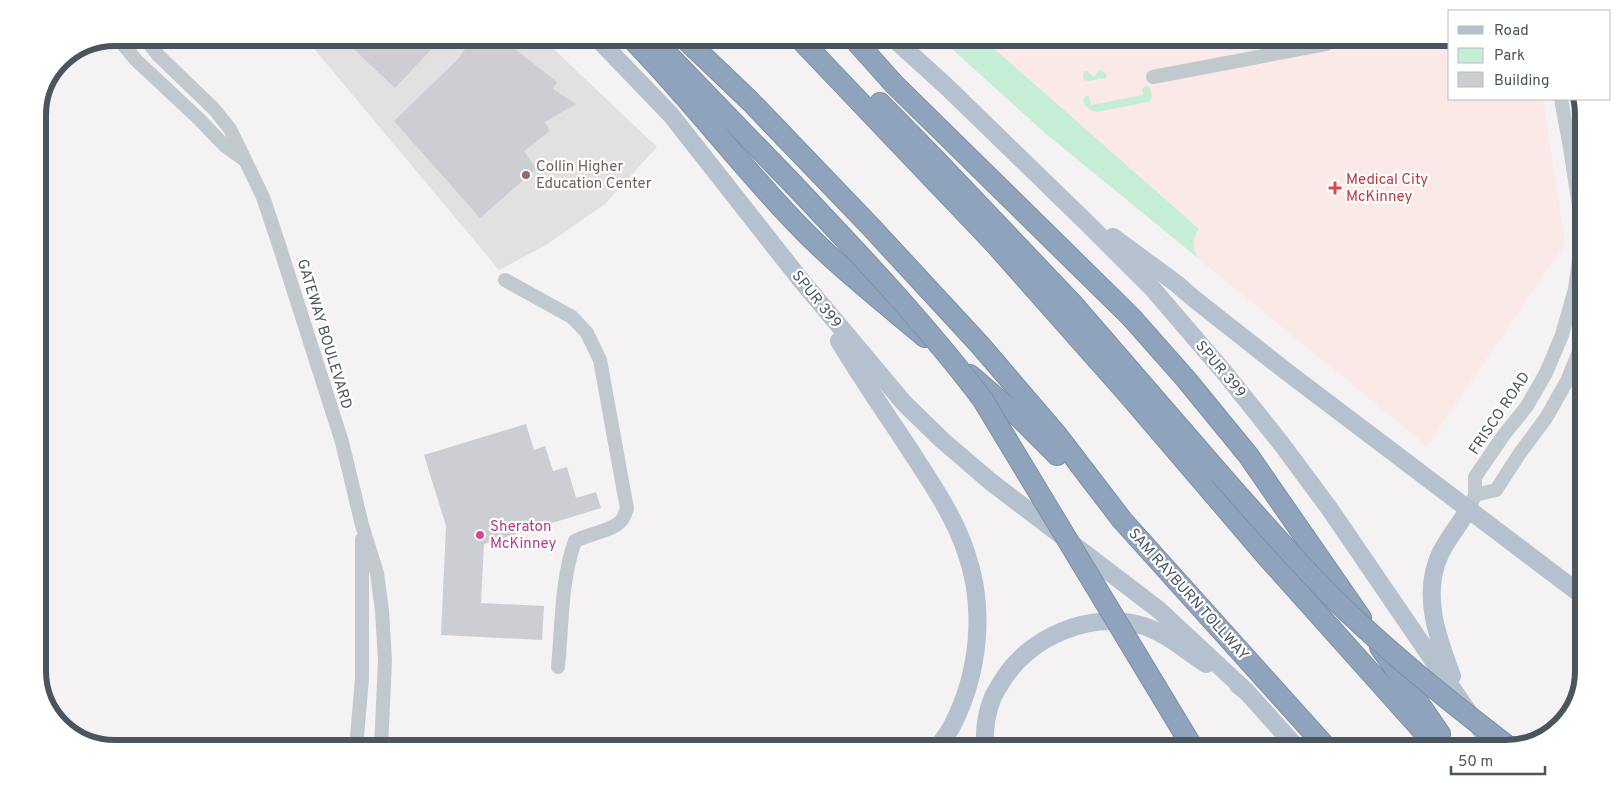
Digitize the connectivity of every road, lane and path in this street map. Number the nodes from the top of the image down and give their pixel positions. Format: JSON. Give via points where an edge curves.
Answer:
{"nodes":[{"id":1,"x":124,"y":46,"type":"edge"},
{"id":2,"x":151,"y":46,"type":"edge"},
{"id":3,"x":604,"y":46,"type":"edge"},
{"id":4,"x":638,"y":46,"type":"edge"},
{"id":5,"x":659,"y":46,"type":"edge"},
{"id":6,"x":692,"y":46,"type":"edge"},
{"id":7,"x":806,"y":46,"type":"edge"},
{"id":8,"x":859,"y":46,"type":"edge"},
{"id":9,"x":901,"y":46,"type":"edge"},
{"id":10,"x":1316,"y":46,"type":"edge"},
{"id":11,"x":817,"y":56,"type":"junction"},
{"id":12,"x":1153,"y":77,"type":"dead end"},
{"id":13,"x":1561,"y":100,"type":"edge"},
{"id":14,"x":243,"y":158,"type":"junction"},
{"id":15,"x":1575,"y":175,"type":"edge"},
{"id":16,"x":1059,"y":194,"type":"junction"},
{"id":17,"x":800,"y":279,"type":"junction"},
{"id":18,"x":505,"y":280,"type":"dead end"},
{"id":19,"x":1575,"y":289,"type":"edge"},
{"id":20,"x":1575,"y":362,"type":"edge"},
{"id":21,"x":1472,"y":502,"type":"junction"},
{"id":22,"x":1122,"y":520,"type":"junction"},
{"id":23,"x":362,"y":526,"type":"junction"},
{"id":24,"x":1575,"y":588,"type":"edge"},
{"id":25,"x":558,"y":667,"type":"dead end"},
{"id":26,"x":1246,"y":691,"type":"junction"},
{"id":27,"x":1462,"y":702,"type":"junction"},
{"id":28,"x":357,"y":740,"type":"edge"},
{"id":29,"x":382,"y":740,"type":"edge"},
{"id":30,"x":942,"y":740,"type":"edge"},
{"id":31,"x":984,"y":740,"type":"edge"},
{"id":32,"x":1188,"y":740,"type":"edge"},
{"id":33,"x":1290,"y":740,"type":"edge"},
{"id":34,"x":1320,"y":740,"type":"edge"},
{"id":35,"x":1431,"y":740,"type":"edge"},
{"id":36,"x":1443,"y":740,"type":"edge"},
{"id":37,"x":1488,"y":740,"type":"edge"},
{"id":38,"x":1501,"y":740,"type":"edge"}],
"edges":[{"from":1,"to":14,"type":"street","name":"GATEWAY BOULEVARD","via":[[224,145]]},
{"from":2,"to":14,"type":"street","name":"GATEWAY BOULEVARD","via":[[214,109],[230,129]]},
{"from":3,"to":17,"type":"main road","name":"SPUR 399","via":[[671,115]]},
{"from":4,"to":22,"type":"highway","via":[[798,225],[1021,419]]},
{"from":5,"to":32,"type":"highway","bridge":true,"via":[[904,303],[953,360],[983,400]]},
{"from":6,"to":22,"type":"highway","name":"SAM RAYBURN TOLLWAY","via":[[750,101],[980,345],[1057,435]]},
{"from":7,"to":11,"type":"highway"},
{"from":8,"to":36,"type":"highway","via":[[1131,317],[1185,378],[1253,463]]},
{"from":9,"to":16,"type":"main road","name":"SPUR 399"},
{"from":10,"to":12,"type":"street"},
{"from":11,"to":35,"type":"highway","via":[[996,245]]},
{"from":11,"to":38,"type":"highway","bridge":true,"via":[[881,104],[933,157],[1071,302],[1219,473],[1330,594],[1389,651]]},
{"from":13,"to":15,"type":"street","name":"FRISCO ROAD"},
{"from":14,"to":23,"type":"street","name":"GATEWAY BOULEVARD","via":[[263,197],[280,248],[342,442]]},
{"from":16,"to":21,"type":"main road","via":[[1274,362]]},
{"from":16,"to":27,"type":"main road","name":"SPUR 399","via":[[1152,288],[1250,404],[1329,508]]},
{"from":17,"to":26,"type":"main road","name":"SPUR 399","via":[[904,403],[942,440],[991,482],[1159,610]]},
{"from":17,"to":30,"type":"main road","via":[[931,483],[955,524],[967,554],[976,591],[978,625],[974,660],[966,692]]},
{"from":18,"to":25,"type":"street","via":[[572,317],[586,333],[600,360],[627,509],[614,526],[575,541],[567,574]]},
{"from":19,"to":21,"type":"street","name":"FRISCO ROAD","via":[[1554,357],[1538,387],[1476,477]]},
{"from":20,"to":21,"type":"street","via":[[1546,418],[1496,490]]},
{"from":21,"to":24,"type":"main road"},
{"from":21,"to":27,"type":"main road","via":[[1441,552],[1433,576],[1431,599],[1434,624]]},
{"from":22,"to":34,"type":"highway","name":"SAM RAYBURN TOLLWAY"},
{"from":23,"to":28,"type":"street","name":"GATEWAY BOULEVARD","via":[[362,679]]},
{"from":23,"to":29,"type":"street","name":"GATEWAY BOULEVARD","via":[[377,573],[382,611],[385,660]]},
{"from":26,"to":31,"type":"main road","via":[[1167,636],[1143,626],[1111,620],[1084,624],[1041,642],[1007,672],[992,698]]},
{"from":26,"to":33,"type":"main road"},
{"from":27,"to":37,"type":"main road","name":"SPUR 399"}]}
